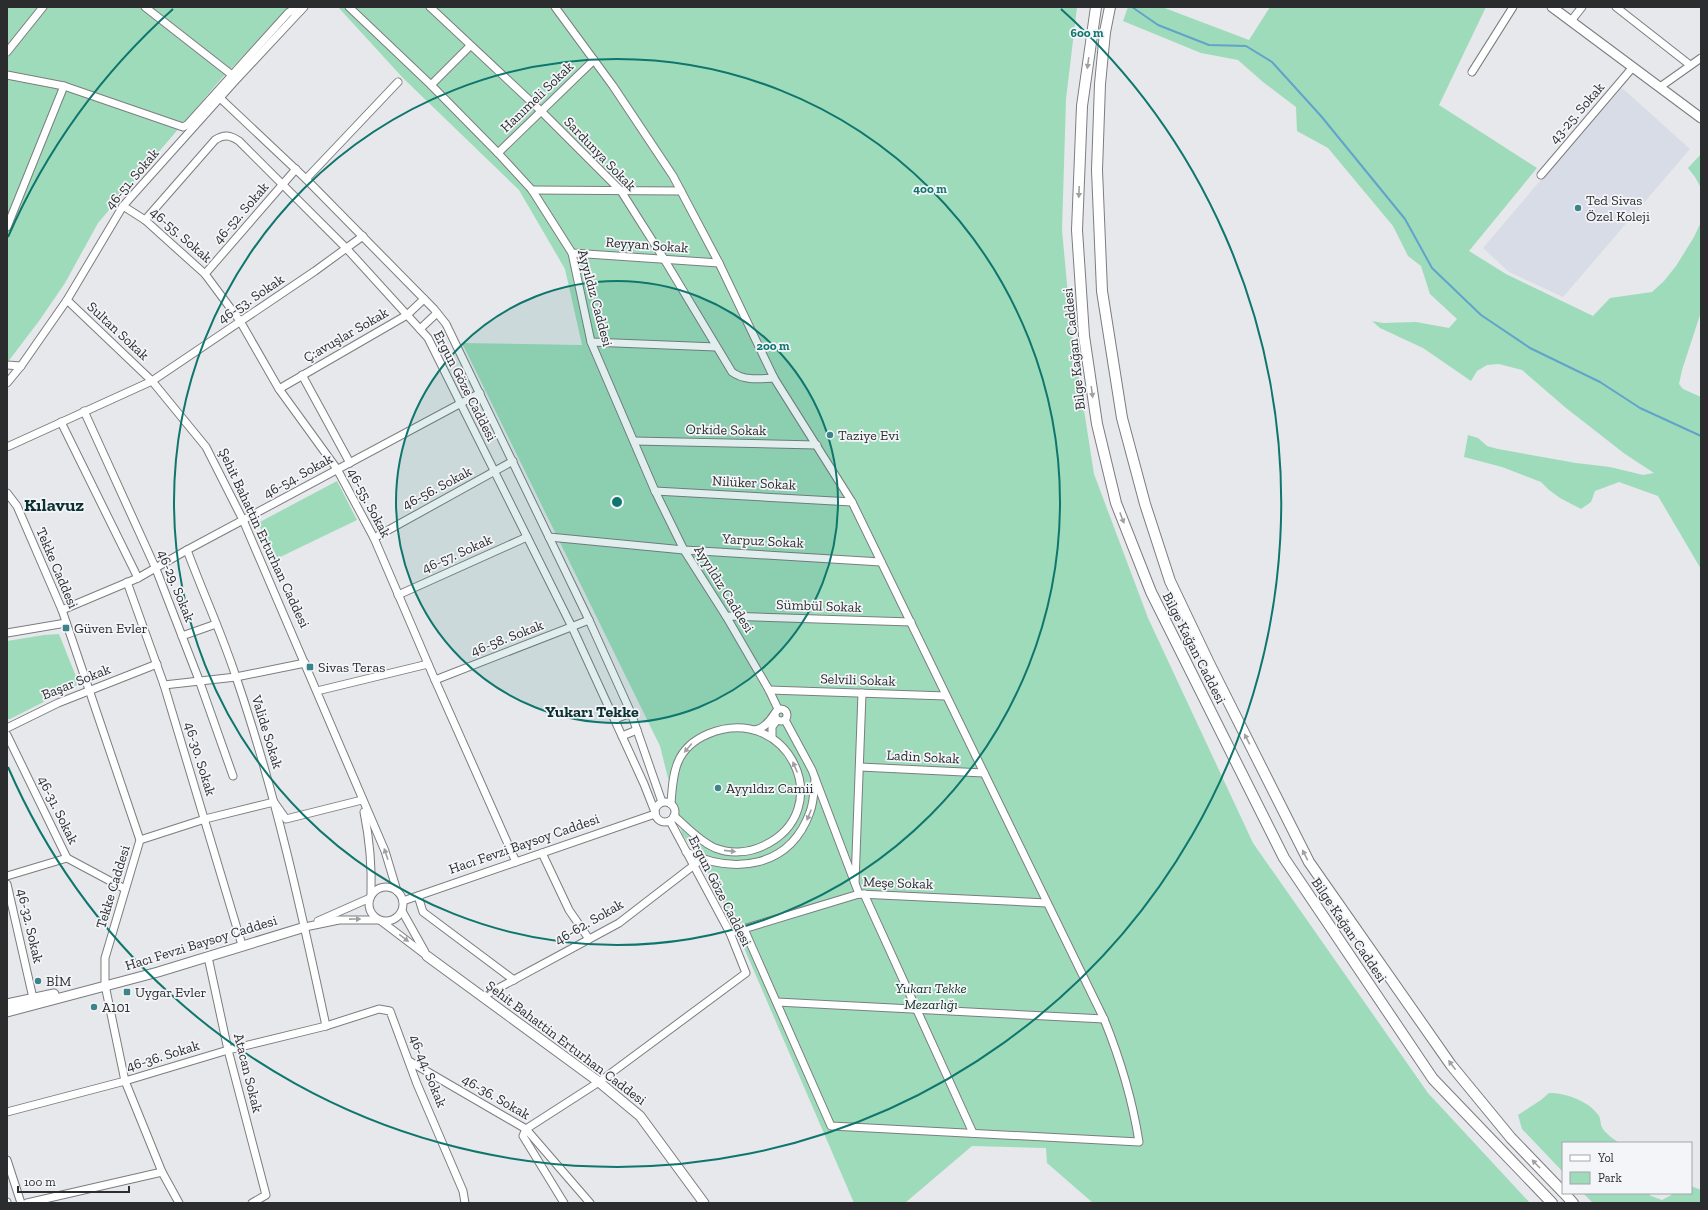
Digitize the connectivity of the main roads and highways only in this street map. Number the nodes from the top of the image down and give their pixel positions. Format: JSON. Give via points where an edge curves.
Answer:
{"nodes":[{"id":1,"x":1096,"y":9,"type":"edge"},
{"id":2,"x":1109,"y":11,"type":"edge"},
{"id":3,"x":1562,"y":1192,"type":"edge"},
{"id":4,"x":1564,"y":1194,"type":"edge"},
{"id":5,"x":1552,"y":1203,"type":"edge"},
{"id":6,"x":1574,"y":1203,"type":"edge"}],
"edges":[{"from":1,"to":5,"type":"main road","name":"Bilge Kağan Caddesi","one_way":true,"via":[[1082,106],[1077,230],[1084,336],[1097,424],[1116,503],[1151,592],[1284,858],[1433,1079]]},
{"from":3,"to":2,"type":"main road","name":"Bilge Kağan Caddesi","one_way":true,"via":[[1511,1138],[1451,1065],[1309,862],[1170,581],[1144,504],[1122,418],[1102,291],[1097,170],[1100,84]]},
{"from":4,"to":6,"type":"main road","name":"Bilge Kağan Caddesi"}]}
